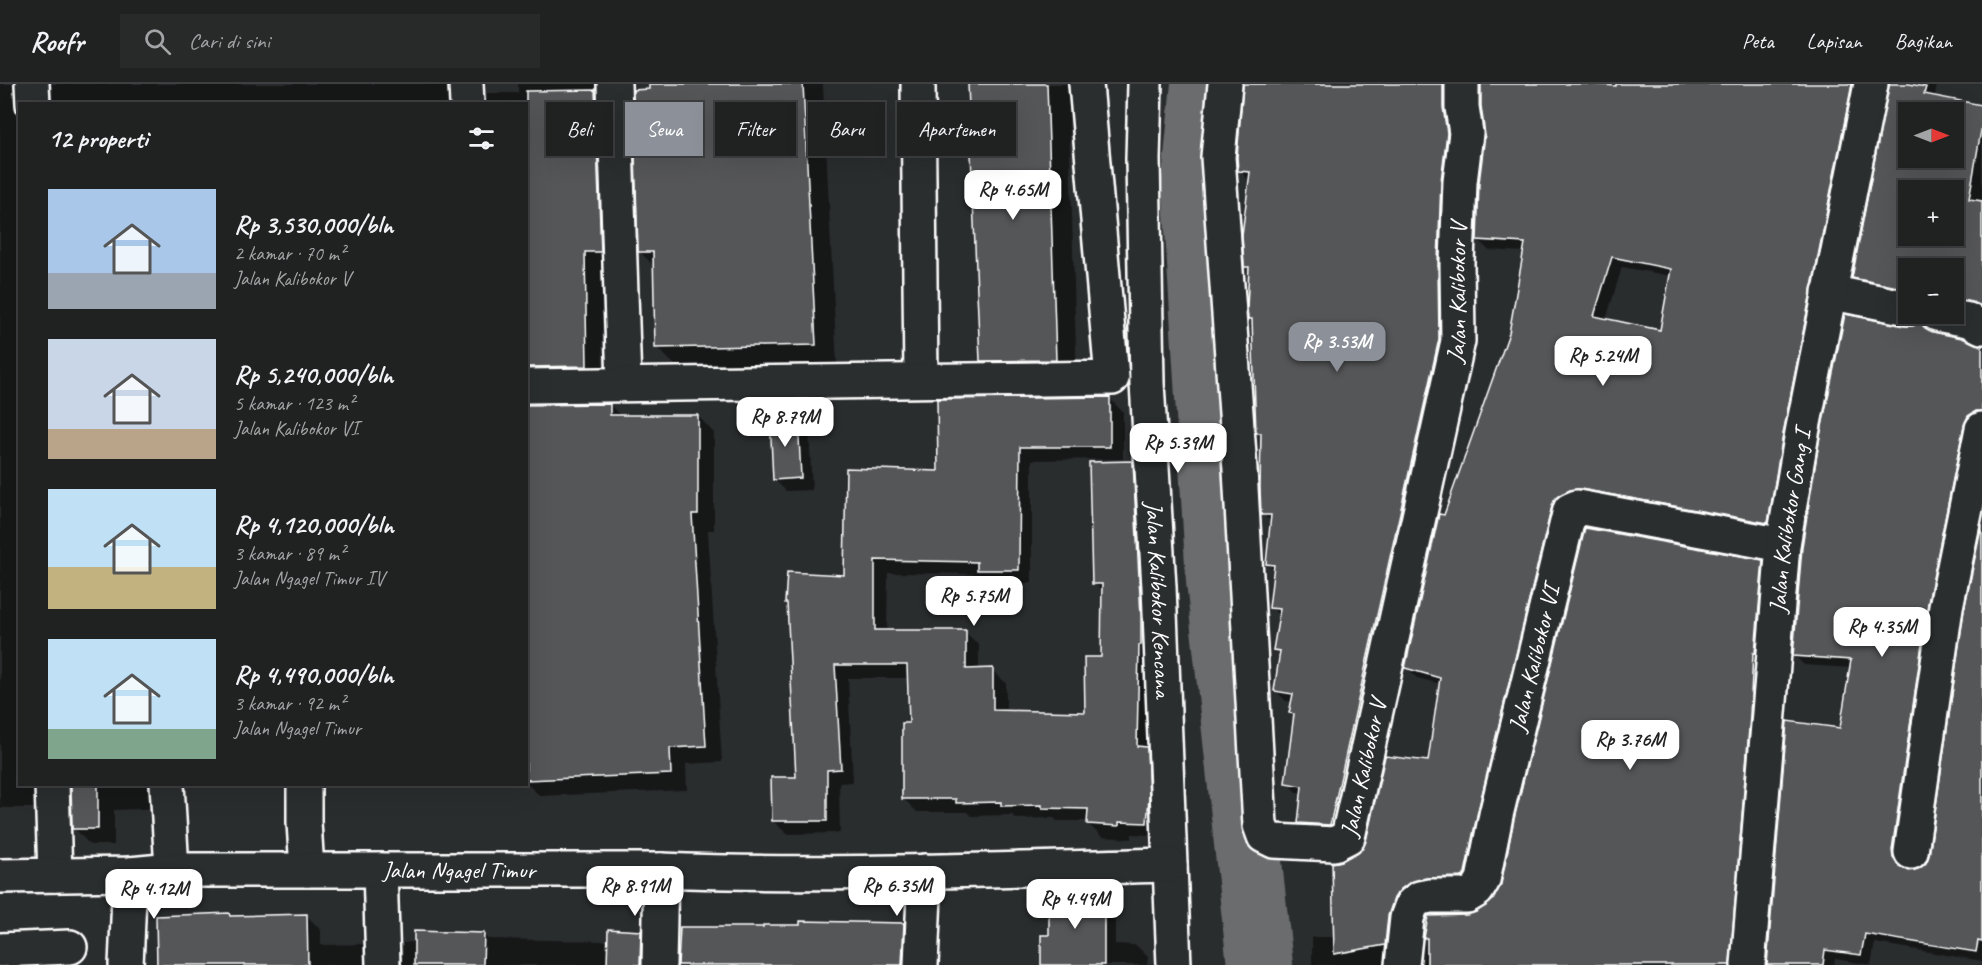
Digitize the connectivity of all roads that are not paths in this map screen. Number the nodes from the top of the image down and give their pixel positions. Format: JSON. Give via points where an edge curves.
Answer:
{"nodes":[{"id":1,"x":32,"y":84,"type":"edge"},
{"id":2,"x":466,"y":84,"type":"edge"},
{"id":3,"x":614,"y":84,"type":"edge"},
{"id":4,"x":918,"y":84,"type":"edge"},
{"id":5,"x":1086,"y":84,"type":"edge"},
{"id":6,"x":1145,"y":84,"type":"edge"},
{"id":7,"x":1225,"y":84,"type":"edge"},
{"id":8,"x":1462,"y":84,"type":"edge"},
{"id":9,"x":1870,"y":84,"type":"edge"},
{"id":10,"x":33,"y":102,"type":"edge"},
{"id":11,"x":467,"y":102,"type":"edge"},
{"id":12,"x":1829,"y":292,"type":"junction"},
{"id":13,"x":1898,"y":306,"type":"edge"},
{"id":14,"x":1964,"y":319,"type":"edge"},
{"id":15,"x":1982,"y":327,"type":"edge"},
{"id":16,"x":921,"y":379,"type":"junction"},
{"id":17,"x":624,"y":383,"type":"junction"},
{"id":18,"x":528,"y":386,"type":"edge"},
{"id":19,"x":1982,"y":429,"type":"edge"},
{"id":20,"x":1783,"y":545,"type":"junction"},
{"id":21,"x":52,"y":786,"type":"edge"},
{"id":22,"x":166,"y":786,"type":"edge"},
{"id":23,"x":304,"y":786,"type":"edge"},
{"id":24,"x":1911,"y":852,"type":"dead end"},
{"id":25,"x":1170,"y":865,"type":"junction"},
{"id":26,"x":172,"y":870,"type":"junction"},
{"id":27,"x":307,"y":870,"type":"junction"},
{"id":28,"x":380,"y":870,"type":"junction"},
{"id":29,"x":661,"y":870,"type":"junction"},
{"id":30,"x":925,"y":871,"type":"junction"},
{"id":31,"x":130,"y":874,"type":"junction"},
{"id":32,"x":55,"y":875,"type":"junction"},
{"id":33,"x":0,"y":876,"type":"edge"},
{"id":34,"x":70,"y":947,"type":"dead end"},
{"id":35,"x":0,"y":950,"type":"edge"},
{"id":36,"x":126,"y":965,"type":"edge"},
{"id":37,"x":382,"y":965,"type":"edge"},
{"id":38,"x":659,"y":965,"type":"edge"},
{"id":39,"x":921,"y":965,"type":"edge"},
{"id":40,"x":1174,"y":965,"type":"edge"},
{"id":41,"x":1402,"y":965,"type":"edge"},
{"id":42,"x":1748,"y":965,"type":"edge"}],
"edges":[{"from":1,"to":10,"type":"street"},
{"from":2,"to":11,"type":"street"},
{"from":3,"to":17,"type":"street"},
{"from":4,"to":16,"type":"street"},
{"from":5,"to":16,"type":"street","via":[[1112,378]]},
{"from":6,"to":25,"type":"street","name":"Jalan Kalibokor Kencana","via":[[1147,383]]},
{"from":7,"to":8,"type":"street","name":"Jalan Kalibokor V","via":[[1218,158],[1260,825],[1264,836],[1274,841],[1334,844],[1348,837],[1458,341],[1460,182],[1466,133]]},
{"from":9,"to":12,"type":"street","name":"Jalan Kalibokor Gang I"},
{"from":12,"to":13,"type":"street"},
{"from":12,"to":20,"type":"street","name":"Jalan Kalibokor Gang I"},
{"from":14,"to":15,"type":"street"},
{"from":16,"to":17,"type":"street"},
{"from":17,"to":18,"type":"street"},
{"from":19,"to":24,"type":"street","via":[[1946,607]]},
{"from":20,"to":41,"type":"street","name":"Jalan Kalibokor VI","via":[[1577,507],[1570,510],[1484,880],[1467,896],[1430,896],[1412,904]]},
{"from":20,"to":42,"type":"street","name":"Jalan Kalibokor Gang I"},
{"from":21,"to":32,"type":"street"},
{"from":22,"to":26,"type":"street"},
{"from":23,"to":27,"type":"street"},
{"from":25,"to":30,"type":"street","name":"Jalan Ngagel Timur"},
{"from":25,"to":40,"type":"street","name":"Jalan Kalibokor Kencana"},
{"from":26,"to":27,"type":"street","name":"Jalan Ngagel Timur"},
{"from":26,"to":31,"type":"street","name":"Jalan Ngagel Timur"},
{"from":27,"to":28,"type":"street","name":"Jalan Ngagel Timur"},
{"from":28,"to":29,"type":"street","name":"Jalan Ngagel Timur"},
{"from":28,"to":37,"type":"street"},
{"from":29,"to":30,"type":"street","name":"Jalan Ngagel Timur"},
{"from":29,"to":38,"type":"street"},
{"from":30,"to":39,"type":"street"},
{"from":31,"to":32,"type":"street","name":"Jalan Ngagel Timur"},
{"from":31,"to":36,"type":"street"},
{"from":32,"to":33,"type":"street","name":"Jalan Ngagel Timur"},
{"from":34,"to":35,"type":"street"}]}
